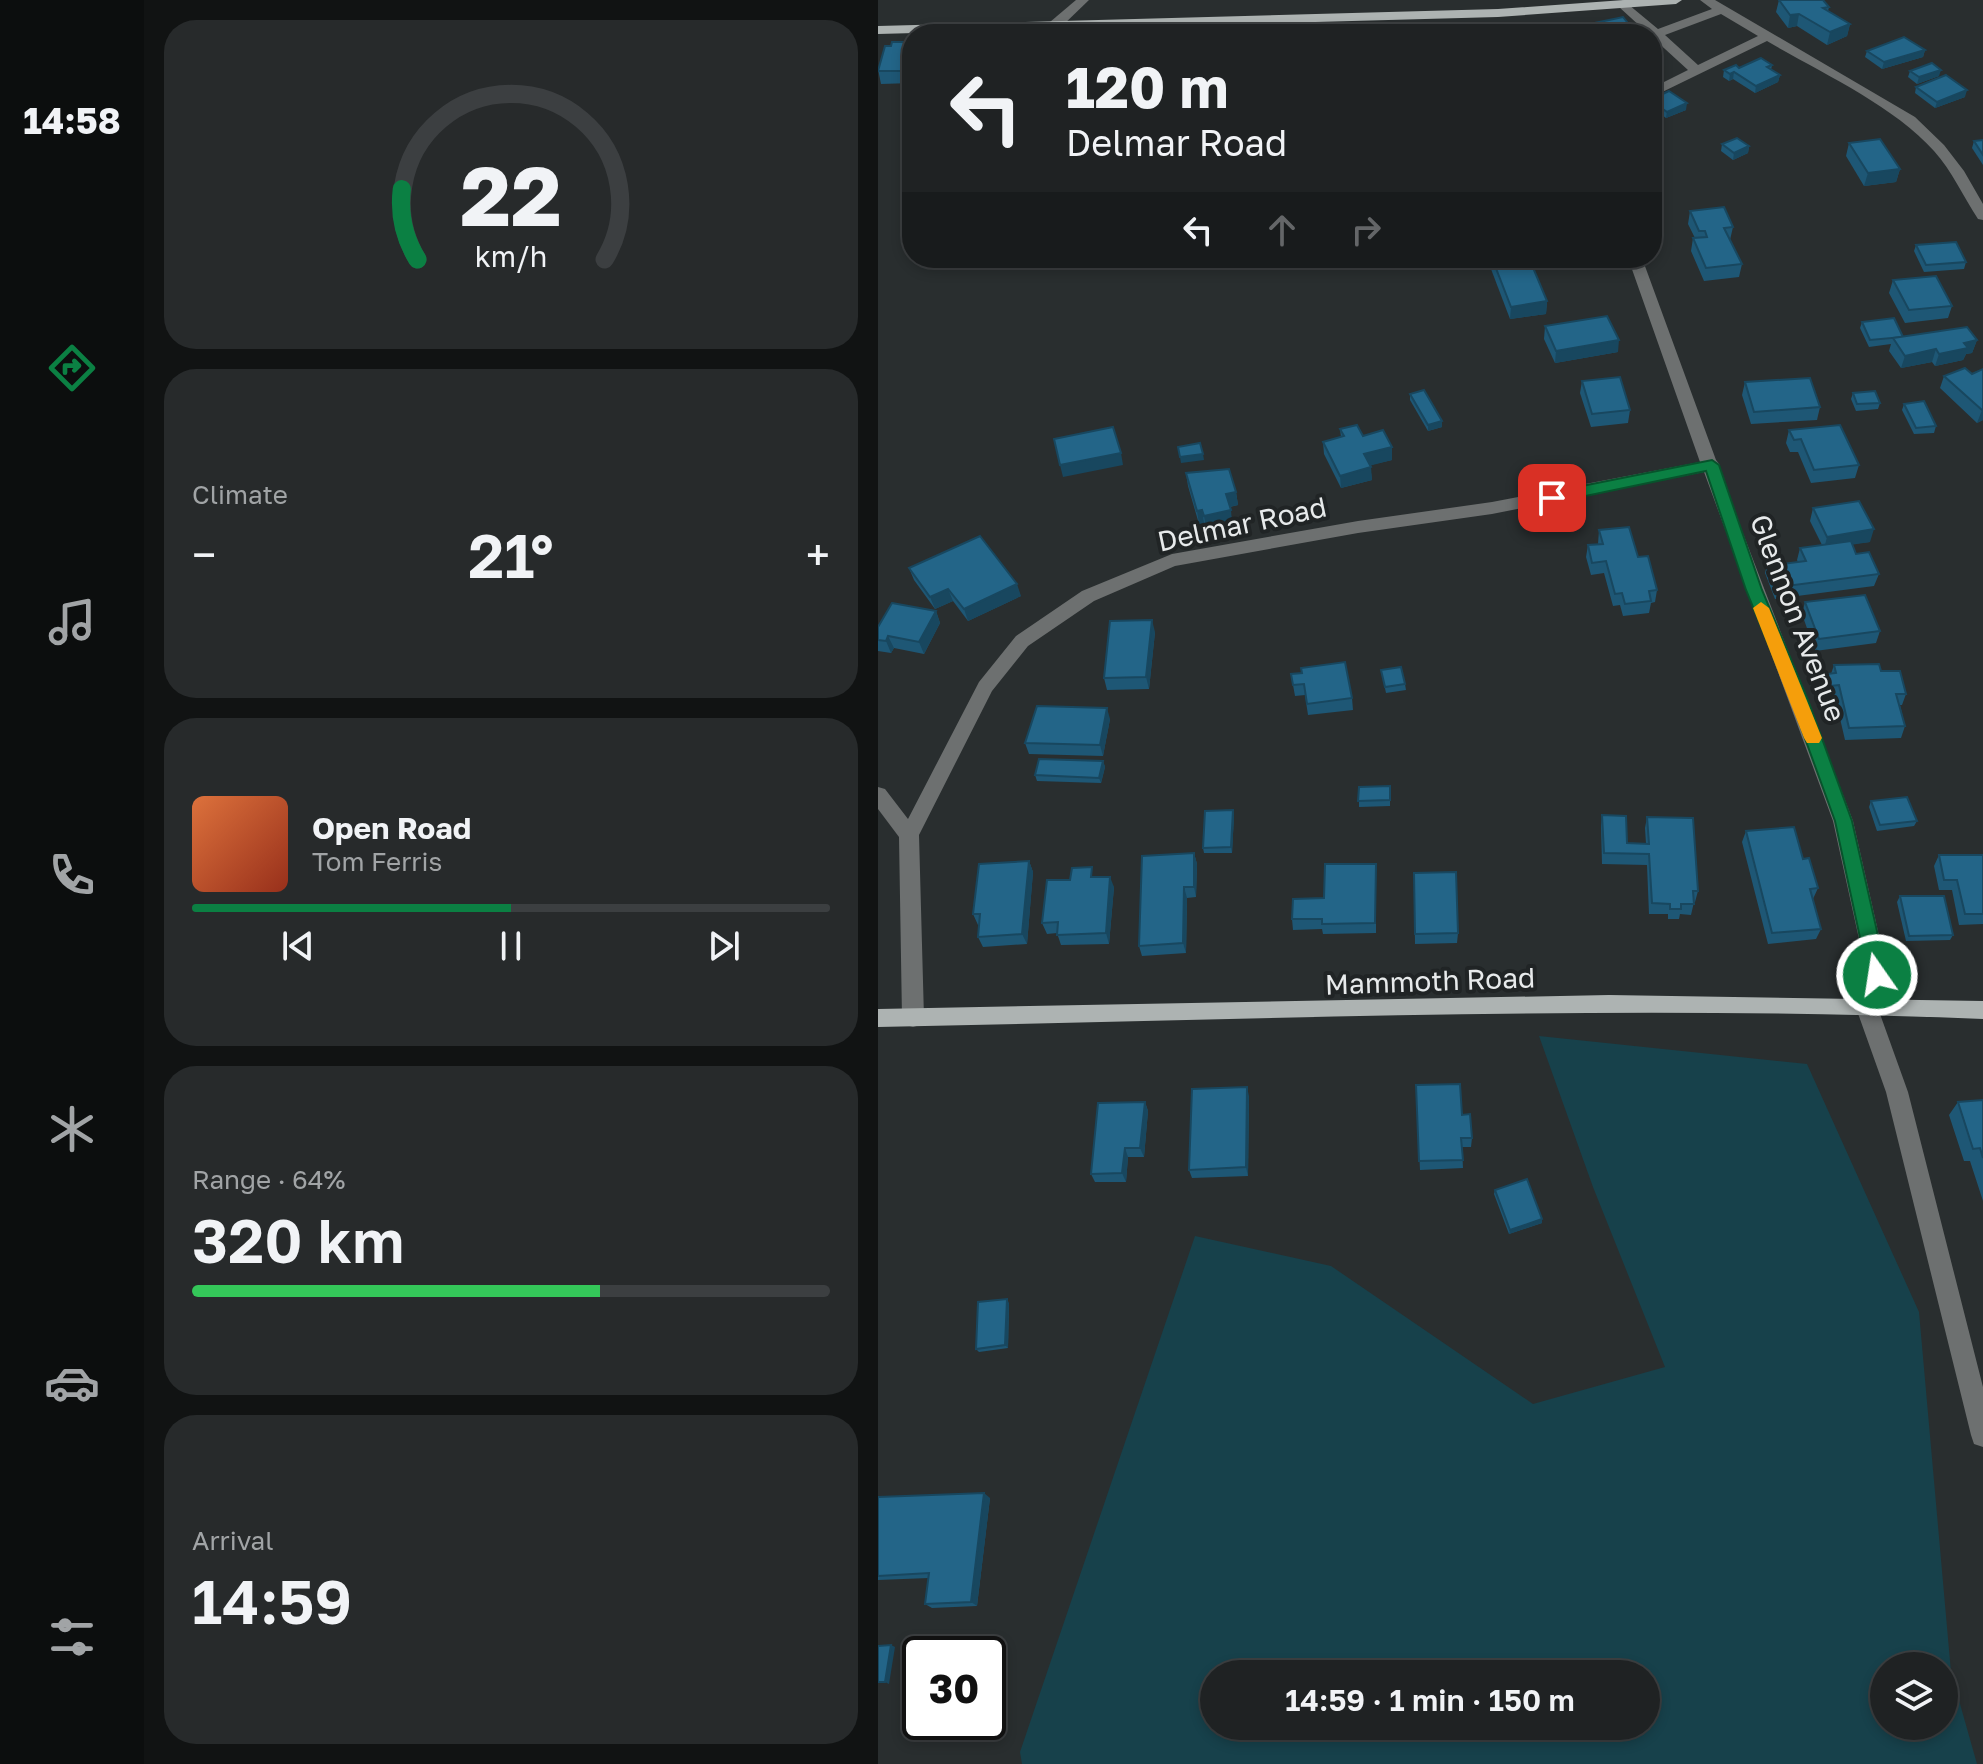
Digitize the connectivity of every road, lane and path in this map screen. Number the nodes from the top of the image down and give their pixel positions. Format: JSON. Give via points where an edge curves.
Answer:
{"nodes":[{"id":1,"x":1083,"y":0,"type":"edge"},
{"id":2,"x":1676,"y":0,"type":"edge"},
{"id":3,"x":1706,"y":0,"type":"edge"},
{"id":4,"x":1623,"y":4,"type":"junction"},
{"id":5,"x":1722,"y":9,"type":"junction"},
{"id":6,"x":1287,"y":19,"type":"junction"},
{"id":7,"x":1056,"y":24,"type":"edge"},
{"id":8,"x":1094,"y":24,"type":"edge"},
{"id":9,"x":1298,"y":24,"type":"edge"},
{"id":10,"x":1645,"y":24,"type":"edge"},
{"id":11,"x":902,"y":29,"type":"edge"},
{"id":12,"x":878,"y":30,"type":"edge"},
{"id":13,"x":1662,"y":32,"type":"edge"},
{"id":14,"x":1768,"y":36,"type":"junction"},
{"id":15,"x":1662,"y":39,"type":"edge"},
{"id":16,"x":1697,"y":71,"type":"junction"},
{"id":17,"x":1662,"y":88,"type":"edge"},
{"id":18,"x":1983,"y":216,"type":"edge"},
{"id":19,"x":1639,"y":268,"type":"edge"},
{"id":20,"x":1712,"y":465,"type":"junction"},
{"id":21,"x":878,"y":795,"type":"edge"},
{"id":22,"x":909,"y":835,"type":"junction"},
{"id":23,"x":1875,"y":1006,"type":"junction"},
{"id":24,"x":1983,"y":1010,"type":"edge"},
{"id":25,"x":878,"y":1018,"type":"edge"},
{"id":26,"x":913,"y":1018,"type":"junction"},
{"id":27,"x":1983,"y":1435,"type":"edge"}],
"edges":[{"from":1,"to":7,"type":"street"},
{"from":2,"to":4,"type":"main road"},
{"from":3,"to":5,"type":"street"},
{"from":4,"to":6,"type":"main road"},
{"from":4,"to":10,"type":"street"},
{"from":5,"to":13,"type":"street"},
{"from":5,"to":14,"type":"street"},
{"from":6,"to":8,"type":"main road"},
{"from":6,"to":9,"type":"street"},
{"from":11,"to":12,"type":"main road"},
{"from":14,"to":16,"type":"street"},
{"from":14,"to":18,"type":"street","via":[[1910,120],[1957,171]]},
{"from":15,"to":16,"type":"street"},
{"from":16,"to":17,"type":"street"},
{"from":19,"to":20,"type":"street","name":"Glennon Avenue"},
{"from":20,"to":22,"type":"street","name":"Delmar Road","via":[[1507,506],[1172,560],[1088,596],[1022,641],[985,687]]},
{"from":20,"to":23,"type":"street","name":"Glennon Avenue","via":[[1843,821]]},
{"from":21,"to":22,"type":"street"},
{"from":22,"to":26,"type":"street"},
{"from":23,"to":24,"type":"main road","name":"Mammoth Road"},
{"from":23,"to":26,"type":"main road","name":"Mammoth Road","via":[[1609,1004]]},
{"from":23,"to":27,"type":"street","name":"Glennon Avenue"},
{"from":25,"to":26,"type":"main road","name":"Mammoth Road"}]}
